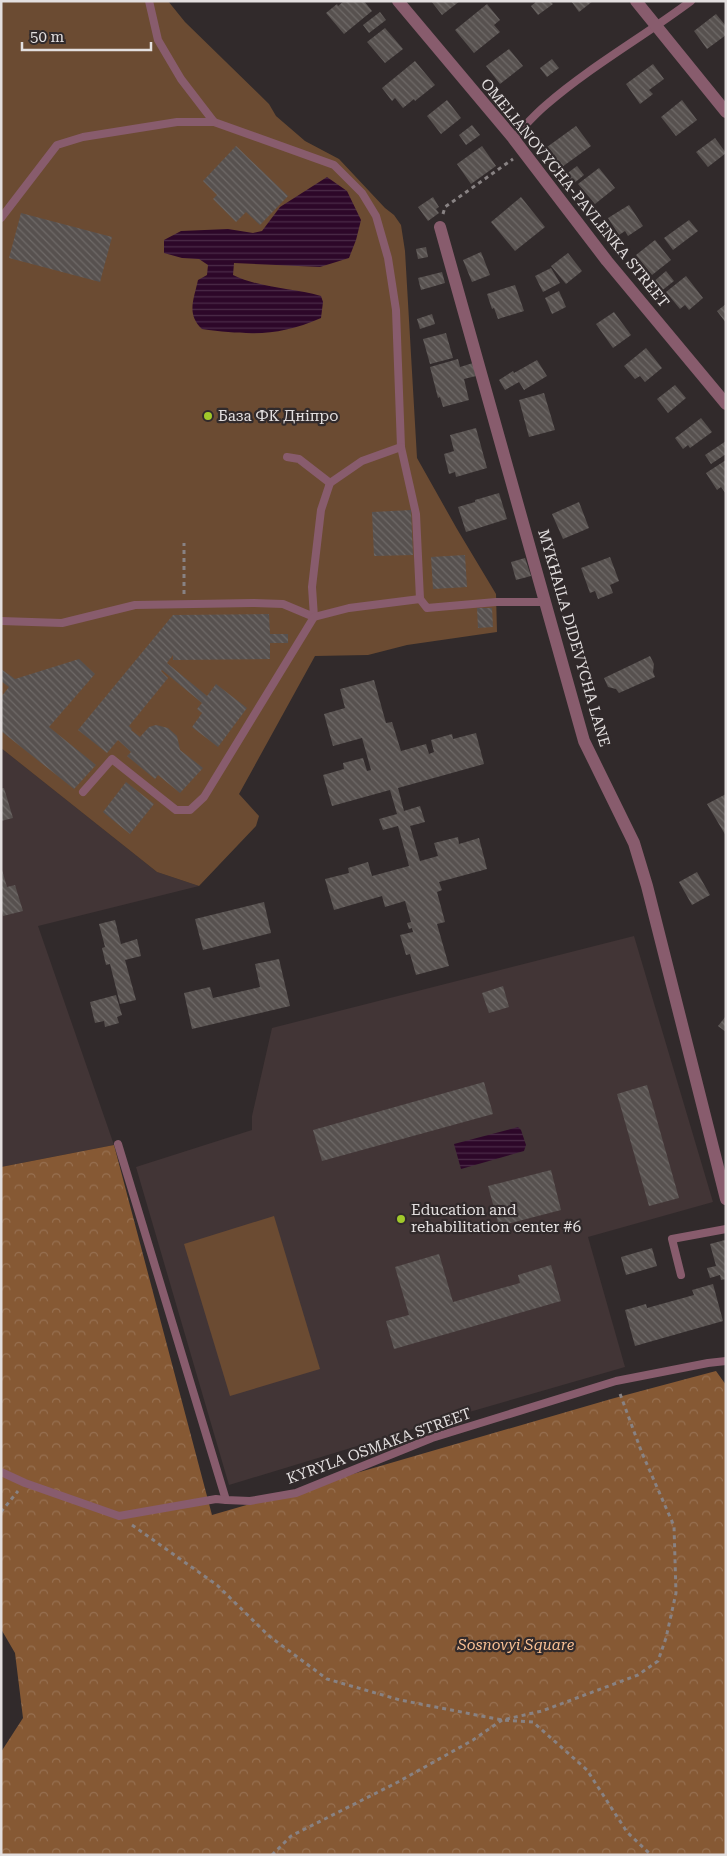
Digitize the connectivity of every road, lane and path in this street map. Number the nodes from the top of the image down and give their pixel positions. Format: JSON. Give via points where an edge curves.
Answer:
{"nodes":[{"id":1,"x":149,"y":1,"type":"edge"},
{"id":2,"x":398,"y":1,"type":"edge"},
{"id":3,"x":636,"y":1,"type":"edge"},
{"id":4,"x":691,"y":1,"type":"edge"},
{"id":5,"x":657,"y":27,"type":"junction"},
{"id":6,"x":726,"y":112,"type":"edge"},
{"id":7,"x":214,"y":122,"type":"junction"},
{"id":8,"x":513,"y":138,"type":"junction"},
{"id":9,"x":524,"y":152,"type":"junction"},
{"id":10,"x":1,"y":218,"type":"edge"},
{"id":11,"x":440,"y":227,"type":"joint"},
{"id":12,"x":726,"y":404,"type":"edge"},
{"id":13,"x":401,"y":447,"type":"junction"},
{"id":14,"x":287,"y":457,"type":"dead end"},
{"id":15,"x":330,"y":483,"type":"junction"},
{"id":16,"x":184,"y":544,"type":"dead end"},
{"id":17,"x":420,"y":598,"type":"junction"},
{"id":18,"x":546,"y":602,"type":"junction"},
{"id":19,"x":184,"y":604,"type":"junction"},
{"id":20,"x":314,"y":617,"type":"junction"},
{"id":21,"x":1,"y":620,"type":"edge"},
{"id":22,"x":83,"y":792,"type":"dead end"},
{"id":23,"x":118,"y":1144,"type":"dead end"},
{"id":24,"x":726,"y":1199,"type":"edge"},
{"id":25,"x":726,"y":1229,"type":"edge"},
{"id":26,"x":681,"y":1275,"type":"dead end"},
{"id":27,"x":726,"y":1361,"type":"edge"},
{"id":28,"x":616,"y":1381,"type":"junction"},
{"id":29,"x":1,"y":1472,"type":"edge"},
{"id":30,"x":25,"y":1483,"type":"junction"},
{"id":31,"x":226,"y":1500,"type":"junction"},
{"id":32,"x":1,"y":1512,"type":"edge"},
{"id":33,"x":119,"y":1516,"type":"junction"},
{"id":34,"x":502,"y":1720,"type":"junction"},
{"id":35,"x":272,"y":1855,"type":"edge"},
{"id":36,"x":651,"y":1855,"type":"edge"}],
"edges":[{"from":1,"to":7,"type":"lane","via":[[158,40],[181,79]]},
{"from":2,"to":8,"type":"street","name":"OMELIANOVYCHA-PAVLENKA STREET"},
{"from":3,"to":5,"type":"street"},
{"from":4,"to":5,"type":"lane"},
{"from":5,"to":6,"type":"street"},
{"from":5,"to":8,"type":"lane","via":[[581,77],[544,106]]},
{"from":7,"to":10,"type":"lane","via":[[177,122],[83,137],[57,145]]},
{"from":7,"to":13,"type":"lane","via":[[334,165],[362,193],[376,216],[388,258],[396,310]]},
{"from":8,"to":9,"type":"street","name":"OMELIANOVYCHA-PAVLENKA STREET"},
{"from":9,"to":11,"type":"path","via":[[445,207]]},
{"from":9,"to":12,"type":"street","name":"OMELIANOVYCHA-PAVLENKA STREET","via":[[607,261]]},
{"from":11,"to":18,"type":"street","name":"MYKHAILA DIDEVYCHA LANE"},
{"from":13,"to":15,"type":"lane","via":[[362,461]]},
{"from":13,"to":17,"type":"lane","via":[[416,514]]},
{"from":14,"to":15,"type":"lane","via":[[299,459]]},
{"from":15,"to":20,"type":"lane","via":[[321,510],[315,558],[312,587]]},
{"from":16,"to":19,"type":"path"},
{"from":17,"to":18,"type":"lane","via":[[427,608],[496,602]]},
{"from":17,"to":20,"type":"lane","via":[[349,608]]},
{"from":18,"to":24,"type":"street","name":"MYKHAILA DIDEVYCHA LANE","via":[[584,741],[634,843],[647,886]]},
{"from":19,"to":20,"type":"lane","via":[[283,604]]},
{"from":19,"to":21,"type":"lane","via":[[135,605],[62,623]]},
{"from":20,"to":22,"type":"lane","via":[[204,797],[190,810],[176,810],[112,760]]},
{"from":23,"to":31,"type":"lane"},
{"from":25,"to":26,"type":"lane","via":[[672,1239]]},
{"from":27,"to":28,"type":"lane","name":"KYRYLA OSMAKA STREET"},
{"from":28,"to":31,"type":"lane","name":"KYRYLA OSMAKA STREET","via":[[432,1438],[296,1493],[250,1501]]},
{"from":28,"to":34,"type":"path","via":[[642,1453],[674,1526],[676,1593],[666,1638],[658,1661],[638,1676],[542,1711]]},
{"from":29,"to":30,"type":"lane"},
{"from":30,"to":32,"type":"path"},
{"from":30,"to":33,"type":"lane"},
{"from":31,"to":33,"type":"lane","name":"KYRYLA OSMAKA STREET"},
{"from":33,"to":34,"type":"path","via":[[217,1585],[269,1636],[327,1679],[400,1700]]},
{"from":34,"to":35,"type":"path","via":[[398,1782],[292,1836]]},
{"from":34,"to":36,"type":"path","via":[[533,1722],[586,1770],[627,1832]]}]}
